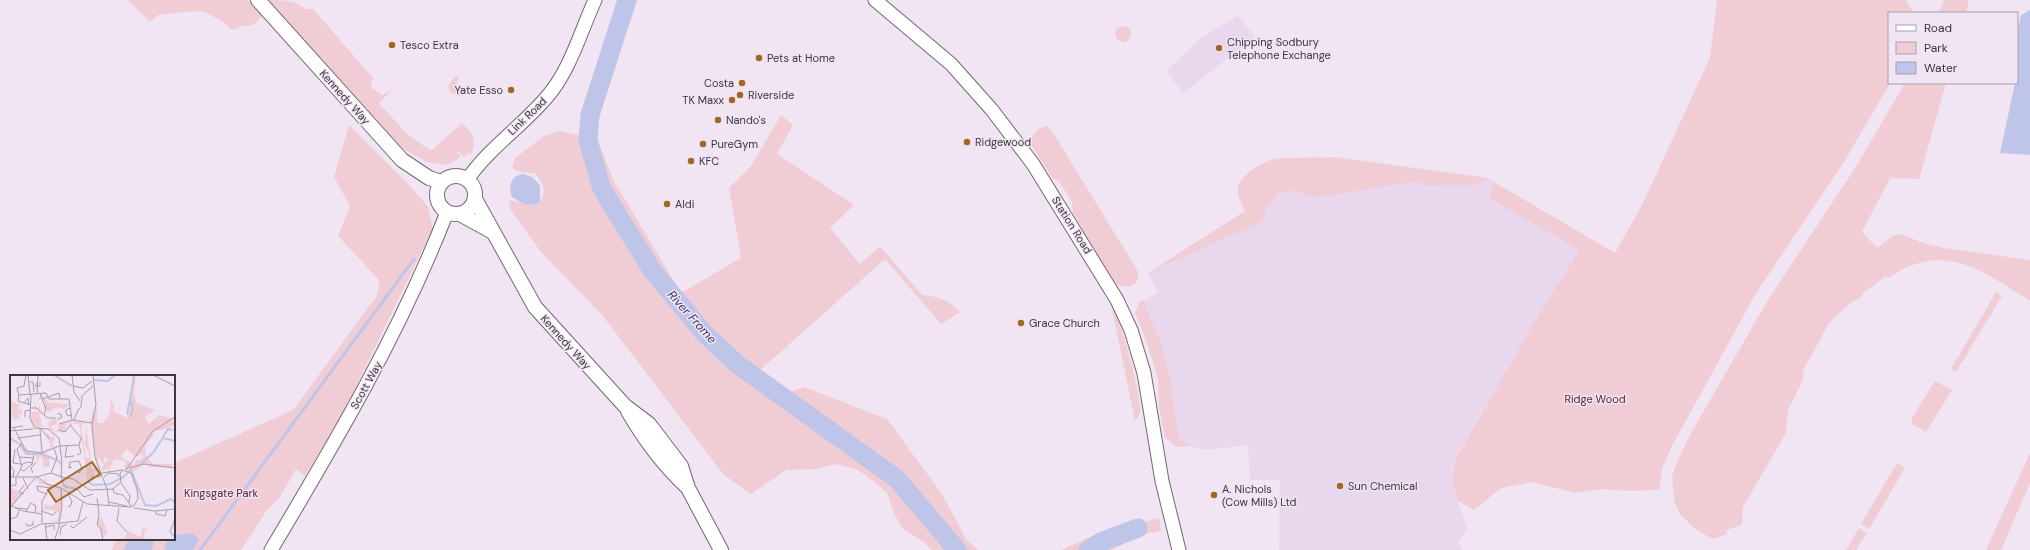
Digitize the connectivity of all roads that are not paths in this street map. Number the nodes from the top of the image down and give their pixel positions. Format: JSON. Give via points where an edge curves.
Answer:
{"nodes":[{"id":1,"x":258,"y":0,"type":"edge"},
{"id":2,"x":595,"y":0,"type":"edge"},
{"id":3,"x":875,"y":0,"type":"edge"},
{"id":4,"x":467,"y":180,"type":"junction"},
{"id":5,"x":441,"y":182,"type":"junction"},
{"id":6,"x":474,"y":199,"type":"junction"},
{"id":7,"x":453,"y":213,"type":"junction"},
{"id":8,"x":491,"y":231,"type":"junction"},
{"id":9,"x":271,"y":550,"type":"edge"},
{"id":10,"x":721,"y":550,"type":"edge"},
{"id":11,"x":1179,"y":550,"type":"edge"}],
"edges":[{"from":1,"to":5,"type":"main road","name":"Kennedy Way","via":[[402,160],[429,178]]},
{"from":2,"to":4,"type":"main road","name":"Link Road","via":[[565,70],[547,98],[488,153]]},
{"from":3,"to":11,"type":"main road","name":"Station Road","via":[[951,64],[992,110],[1033,164],[1117,300],[1131,330],[1144,373],[1168,507]]},
{"from":4,"to":5,"type":"main road","via":[[461,176],[454,176]]},
{"from":4,"to":6,"type":"main road","via":[[475,192]]},
{"from":5,"to":7,"type":"main road","via":[[436,192],[437,200],[441,207]]},
{"from":6,"to":7,"type":"main road","via":[[472,206]]},
{"from":6,"to":8,"type":"main road","name":"Kennedy Way"},
{"from":7,"to":8,"type":"main road"},
{"from":7,"to":9,"type":"main road","name":"Scott Way","via":[[393,335]]},
{"from":8,"to":10,"type":"main road","name":"Kennedy Way","via":[[534,307],[625,406],[650,424],[681,466],[688,488]]}]}
